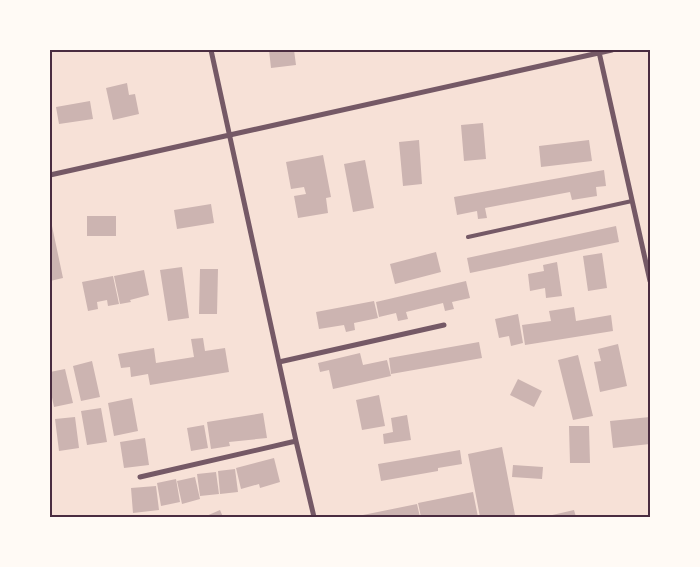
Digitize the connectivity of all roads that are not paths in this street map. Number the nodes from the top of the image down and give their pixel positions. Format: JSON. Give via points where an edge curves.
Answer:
{"nodes":[{"id":1,"x":211,"y":50,"type":"edge"},
{"id":2,"x":612,"y":50,"type":"edge"},
{"id":3,"x":599,"y":51,"type":"edge"},
{"id":4,"x":229,"y":135,"type":"junction"},
{"id":5,"x":50,"y":175,"type":"edge"},
{"id":6,"x":632,"y":201,"type":"junction"},
{"id":7,"x":468,"y":237,"type":"dead end"},
{"id":8,"x":650,"y":281,"type":"edge"},
{"id":9,"x":444,"y":325,"type":"dead end"},
{"id":10,"x":279,"y":362,"type":"junction"},
{"id":11,"x":296,"y":441,"type":"junction"},
{"id":12,"x":140,"y":477,"type":"dead end"},
{"id":13,"x":314,"y":517,"type":"edge"}],
"edges":[{"from":1,"to":4,"type":"street"},
{"from":2,"to":3,"type":"street"},
{"from":3,"to":4,"type":"street"},
{"from":3,"to":6,"type":"street"},
{"from":4,"to":5,"type":"street"},
{"from":4,"to":10,"type":"street"},
{"from":6,"to":7,"type":"lane"},
{"from":6,"to":8,"type":"street"},
{"from":9,"to":10,"type":"street"},
{"from":10,"to":11,"type":"street"},
{"from":11,"to":12,"type":"street"},
{"from":11,"to":13,"type":"street"}]}
